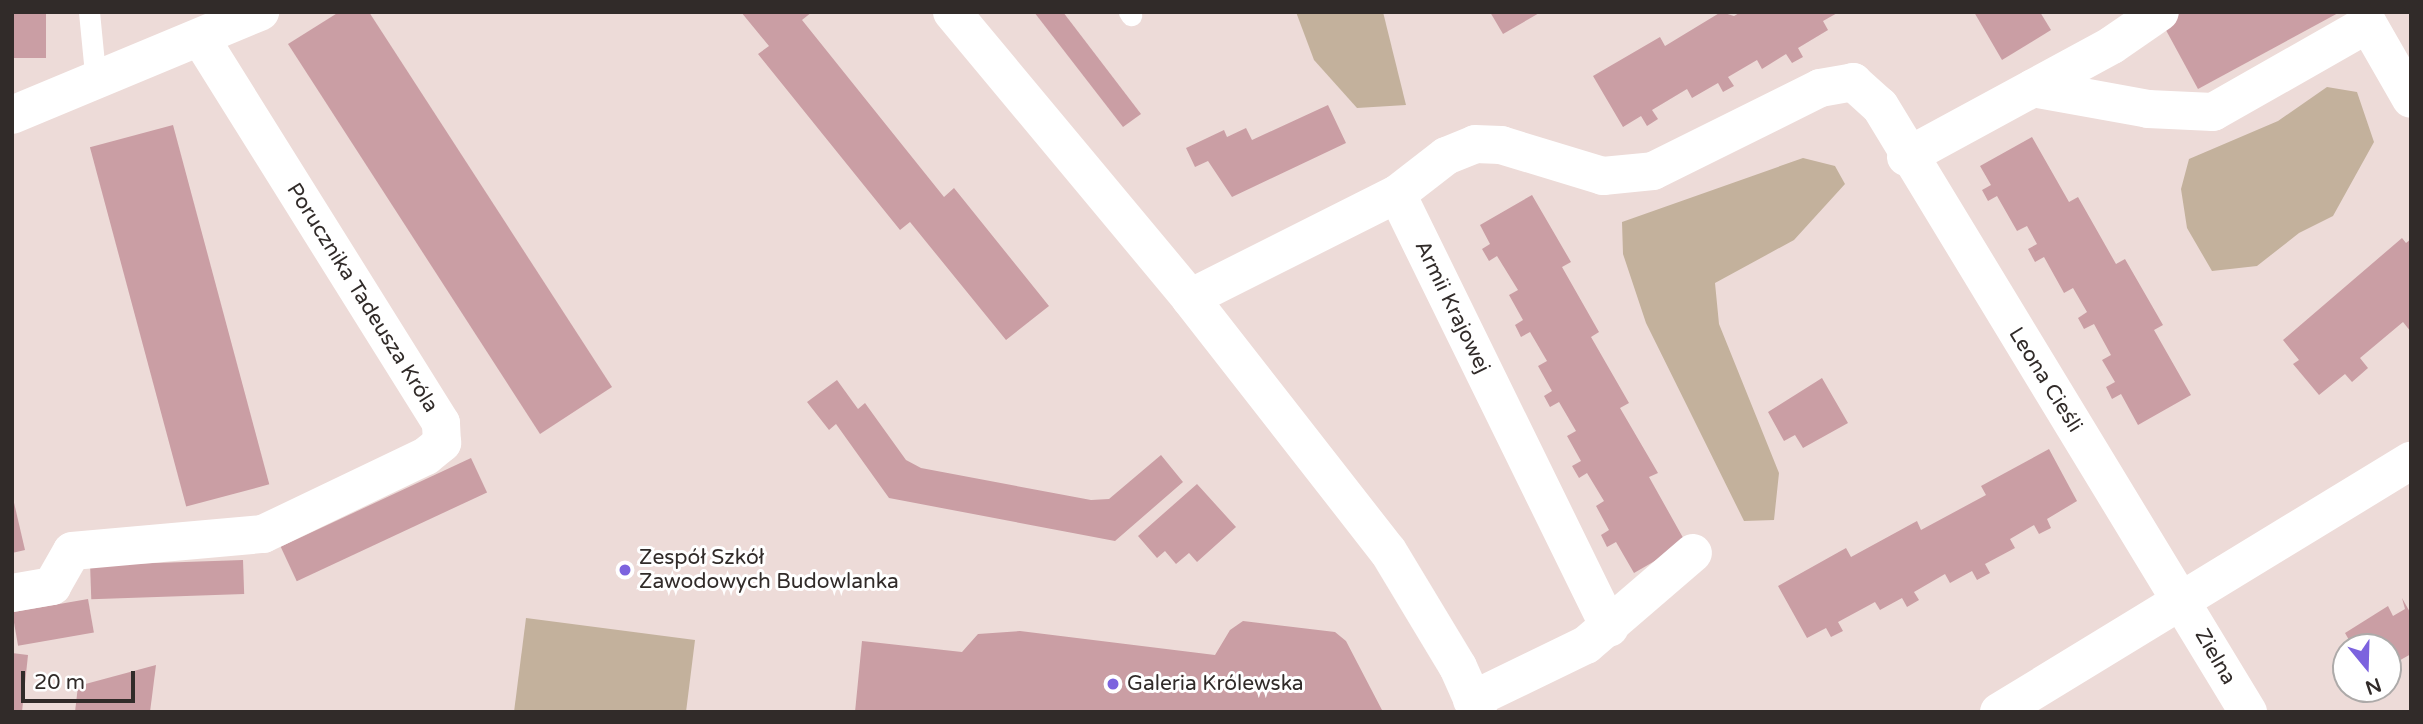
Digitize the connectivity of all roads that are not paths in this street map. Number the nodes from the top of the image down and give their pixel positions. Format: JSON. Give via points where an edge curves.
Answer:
{"nodes":[{"id":1,"x":89,"y":12,"type":"edge"},
{"id":2,"x":260,"y":12,"type":"edge"},
{"id":3,"x":952,"y":12,"type":"edge"},
{"id":4,"x":2160,"y":12,"type":"edge"},
{"id":5,"x":201,"y":39,"type":"junction"},
{"id":6,"x":96,"y":83,"type":"junction"},
{"id":7,"x":2033,"y":88,"type":"junction"},
{"id":8,"x":2411,"y":99,"type":"edge"},
{"id":9,"x":12,"y":115,"type":"edge"},
{"id":10,"x":1906,"y":157,"type":"junction"},
{"id":11,"x":1397,"y":194,"type":"junction"},
{"id":12,"x":1190,"y":298,"type":"junction"},
{"id":13,"x":2411,"y":461,"type":"edge"},
{"id":14,"x":1693,"y":553,"type":"dead end"},
{"id":15,"x":12,"y":593,"type":"edge"},
{"id":16,"x":2183,"y":602,"type":"junction"},
{"id":17,"x":1610,"y":628,"type":"junction"},
{"id":18,"x":1475,"y":706,"type":"edge"},
{"id":19,"x":1998,"y":712,"type":"edge"},
{"id":20,"x":2248,"y":712,"type":"edge"}],
"edges":[{"from":1,"to":6,"type":"lane"},
{"from":2,"to":5,"type":"street"},
{"from":3,"to":12,"type":"street"},
{"from":4,"to":7,"type":"street"},
{"from":5,"to":6,"type":"street"},
{"from":5,"to":15,"type":"street","name":"Porucznika Tadeusza Króla","via":[[442,423],[442,443],[426,456],[264,534],[72,551],[52,586]]},
{"from":6,"to":9,"type":"street"},
{"from":7,"to":8,"type":"street","via":[[2148,109],[2213,112],[2368,24]]},
{"from":7,"to":10,"type":"street"},
{"from":10,"to":11,"type":"street","name":"Leona Cieśli","via":[[1867,91],[1853,82],[1838,82],[1653,171],[1603,176],[1500,145],[1475,144],[1446,156]]},
{"from":10,"to":16,"type":"street","name":"Leona Cieśli"},
{"from":11,"to":12,"type":"street"},
{"from":11,"to":17,"type":"street","name":"Armii Krajowej"},
{"from":12,"to":18,"type":"street","via":[[1388,551]]},
{"from":13,"to":16,"type":"street"},
{"from":14,"to":17,"type":"street"},
{"from":16,"to":19,"type":"street"},
{"from":16,"to":20,"type":"street","name":"Zielna"},
{"from":17,"to":18,"type":"street"}]}
